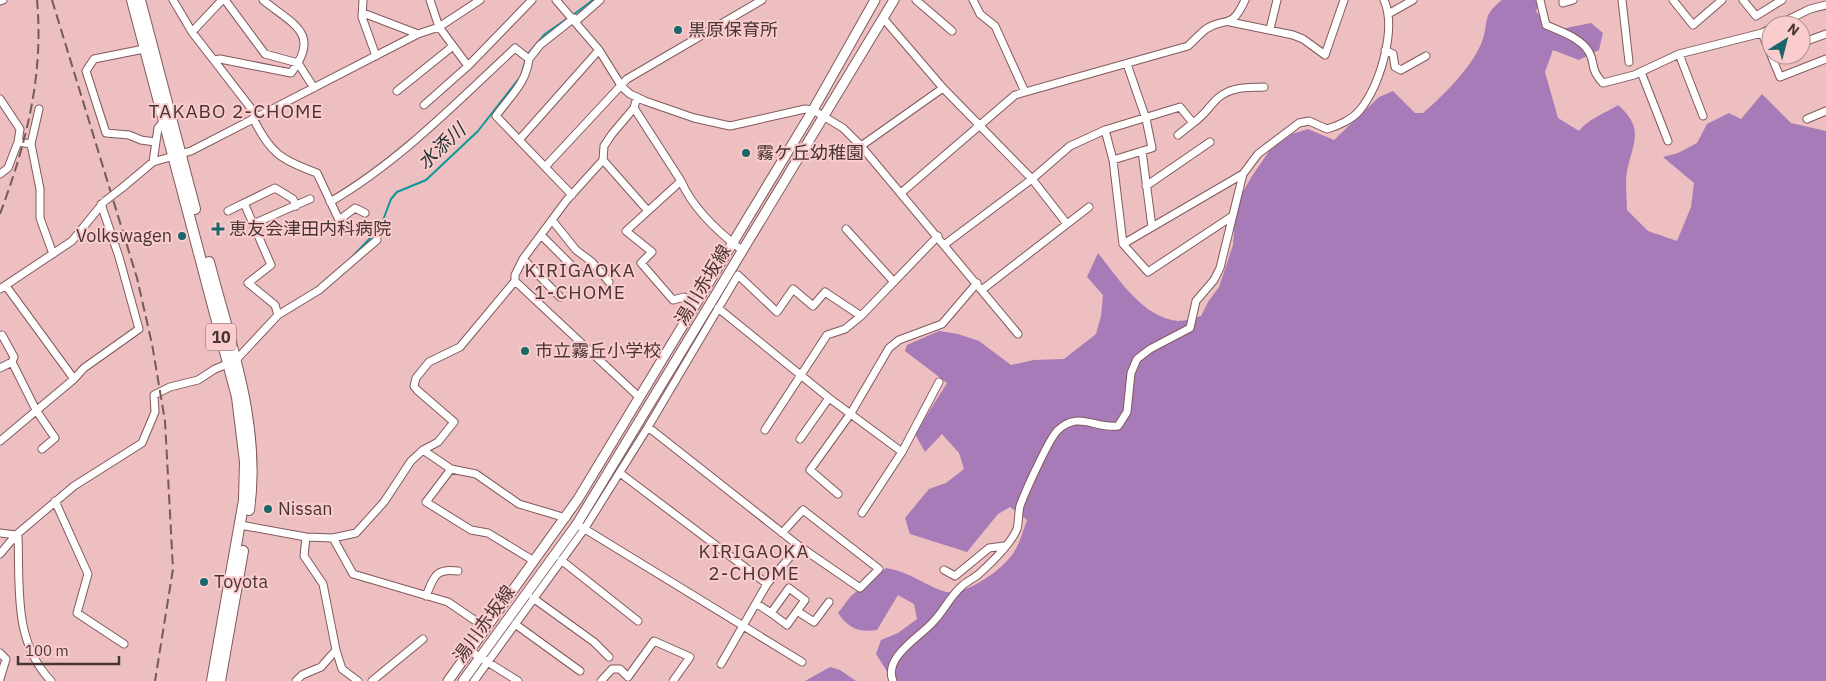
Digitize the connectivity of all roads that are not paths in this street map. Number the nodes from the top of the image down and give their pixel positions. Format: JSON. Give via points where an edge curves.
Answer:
{"nodes":[{"id":1,"x":132,"y":0,"type":"edge"},
{"id":2,"x":140,"y":0,"type":"edge"},
{"id":3,"x":173,"y":0,"type":"edge"},
{"id":4,"x":224,"y":0,"type":"edge"},
{"id":5,"x":263,"y":0,"type":"edge"},
{"id":6,"x":363,"y":0,"type":"edge"},
{"id":7,"x":430,"y":0,"type":"edge"},
{"id":8,"x":480,"y":0,"type":"edge"},
{"id":9,"x":532,"y":0,"type":"edge"},
{"id":10,"x":557,"y":0,"type":"edge"},
{"id":11,"x":600,"y":0,"type":"edge"},
{"id":12,"x":762,"y":0,"type":"edge"},
{"id":13,"x":875,"y":0,"type":"edge"},
{"id":14,"x":894,"y":0,"type":"edge"},
{"id":15,"x":916,"y":0,"type":"edge"},
{"id":16,"x":974,"y":0,"type":"edge"},
{"id":17,"x":1244,"y":0,"type":"edge"},
{"id":18,"x":1277,"y":0,"type":"edge"},
{"id":19,"x":1344,"y":0,"type":"edge"},
{"id":20,"x":1384,"y":0,"type":"edge"},
{"id":21,"x":1413,"y":0,"type":"edge"},
{"id":22,"x":1540,"y":0,"type":"edge"},
{"id":23,"x":1563,"y":0,"type":"edge"},
{"id":24,"x":1573,"y":0,"type":"edge"},
{"id":25,"x":1622,"y":0,"type":"edge"},
{"id":26,"x":1673,"y":0,"type":"edge"},
{"id":27,"x":1722,"y":0,"type":"edge"},
{"id":28,"x":1743,"y":0,"type":"edge"},
{"id":29,"x":1782,"y":0,"type":"edge"},
{"id":30,"x":1826,"y":5,"type":"edge"},
{"id":31,"x":1390,"y":13,"type":"junction"},
{"id":32,"x":362,"y":14,"type":"junction"},
{"id":33,"x":1798,"y":15,"type":"edge"},
{"id":34,"x":883,"y":18,"type":"junction"},
{"id":35,"x":575,"y":20,"type":"junction"},
{"id":36,"x":1230,"y":22,"type":"junction"},
{"id":37,"x":439,"y":27,"type":"junction"},
{"id":38,"x":1270,"y":29,"type":"junction"},
{"id":39,"x":952,"y":31,"type":"dead end"},
{"id":40,"x":192,"y":32,"type":"junction"},
{"id":41,"x":418,"y":34,"type":"junction"},
{"id":42,"x":1761,"y":34,"type":"edge"},
{"id":43,"x":1826,"y":34,"type":"edge"},
{"id":44,"x":1811,"y":39,"type":"edge"},
{"id":45,"x":453,"y":46,"type":"junction"},
{"id":46,"x":144,"y":49,"type":"junction"},
{"id":47,"x":599,"y":50,"type":"junction"},
{"id":48,"x":1385,"y":50,"type":"junction"},
{"id":49,"x":1679,"y":54,"type":"junction"},
{"id":50,"x":376,"y":56,"type":"junction"},
{"id":51,"x":1426,"y":56,"type":"dead end"},
{"id":52,"x":529,"y":59,"type":"junction"},
{"id":53,"x":1826,"y":59,"type":"edge"},
{"id":54,"x":214,"y":60,"type":"junction"},
{"id":55,"x":1629,"y":62,"type":"dead end"},
{"id":56,"x":298,"y":63,"type":"junction"},
{"id":57,"x":1127,"y":64,"type":"junction"},
{"id":58,"x":1775,"y":65,"type":"edge"},
{"id":59,"x":1811,"y":65,"type":"edge"},
{"id":60,"x":1811,"y":65,"type":"edge"},
{"id":61,"x":468,"y":66,"type":"junction"},
{"id":62,"x":1640,"y":72,"type":"junction"},
{"id":63,"x":622,"y":87,"type":"junction"},
{"id":64,"x":1264,"y":87,"type":"dead end"},
{"id":65,"x":314,"y":88,"type":"junction"},
{"id":66,"x":943,"y":88,"type":"junction"},
{"id":67,"x":397,"y":91,"type":"dead end"},
{"id":68,"x":1025,"y":92,"type":"junction"},
{"id":69,"x":637,"y":98,"type":"junction"},
{"id":70,"x":0,"y":100,"type":"edge"},
{"id":71,"x":424,"y":106,"type":"dead end"},
{"id":72,"x":634,"y":108,"type":"junction"},
{"id":73,"x":39,"y":109,"type":"dead end"},
{"id":74,"x":813,"y":110,"type":"junction"},
{"id":75,"x":1826,"y":111,"type":"edge"},
{"id":76,"x":1703,"y":116,"type":"dead end"},
{"id":77,"x":255,"y":117,"type":"junction"},
{"id":78,"x":823,"y":117,"type":"junction"},
{"id":79,"x":1146,"y":119,"type":"junction"},
{"id":80,"x":1808,"y":119,"type":"dead end"},
{"id":81,"x":164,"y":120,"type":"junction"},
{"id":82,"x":1193,"y":123,"type":"junction"},
{"id":83,"x":981,"y":126,"type":"junction"},
{"id":84,"x":1105,"y":130,"type":"junction"},
{"id":85,"x":1178,"y":135,"type":"dead end"},
{"id":86,"x":519,"y":140,"type":"junction"},
{"id":87,"x":1668,"y":141,"type":"dead end"},
{"id":88,"x":18,"y":142,"type":"junction"},
{"id":89,"x":155,"y":142,"type":"junction"},
{"id":90,"x":1210,"y":142,"type":"dead end"},
{"id":91,"x":31,"y":144,"type":"junction"},
{"id":92,"x":861,"y":146,"type":"junction"},
{"id":93,"x":1142,"y":151,"type":"junction"},
{"id":94,"x":177,"y":155,"type":"junction"},
{"id":95,"x":603,"y":160,"type":"junction"},
{"id":96,"x":1114,"y":160,"type":"junction"},
{"id":97,"x":153,"y":162,"type":"junction"},
{"id":98,"x":545,"y":167,"type":"junction"},
{"id":99,"x":0,"y":174,"type":"edge"},
{"id":100,"x":1243,"y":174,"type":"junction"},
{"id":101,"x":1032,"y":179,"type":"junction"},
{"id":102,"x":681,"y":181,"type":"junction"},
{"id":103,"x":1146,"y":186,"type":"junction"},
{"id":104,"x":901,"y":193,"type":"junction"},
{"id":105,"x":572,"y":195,"type":"junction"},
{"id":106,"x":310,"y":199,"type":"dead end"},
{"id":107,"x":330,"y":202,"type":"junction"},
{"id":108,"x":103,"y":203,"type":"junction"},
{"id":109,"x":244,"y":203,"type":"junction"},
{"id":110,"x":296,"y":206,"type":"junction"},
{"id":111,"x":1089,"y":207,"type":"dead end"},
{"id":112,"x":228,"y":211,"type":"dead end"},
{"id":113,"x":648,"y":211,"type":"junction"},
{"id":114,"x":365,"y":213,"type":"dead end"},
{"id":115,"x":1231,"y":217,"type":"junction"},
{"id":116,"x":552,"y":220,"type":"junction"},
{"id":117,"x":253,"y":224,"type":"junction"},
{"id":118,"x":1067,"y":224,"type":"junction"},
{"id":119,"x":1152,"y":227,"type":"junction"},
{"id":120,"x":846,"y":229,"type":"dead end"},
{"id":121,"x":541,"y":235,"type":"junction"},
{"id":122,"x":938,"y":236,"type":"junction"},
{"id":123,"x":377,"y":240,"type":"dead end"},
{"id":124,"x":732,"y":243,"type":"junction"},
{"id":125,"x":944,"y":244,"type":"junction"},
{"id":126,"x":1122,"y":244,"type":"junction"},
{"id":127,"x":743,"y":251,"type":"junction"},
{"id":128,"x":53,"y":254,"type":"junction"},
{"id":129,"x":523,"y":259,"type":"junction"},
{"id":130,"x":580,"y":274,"type":"dead end"},
{"id":131,"x":515,"y":281,"type":"junction"},
{"id":132,"x":609,"y":282,"type":"dead end"},
{"id":133,"x":894,"y":282,"type":"junction"},
{"id":134,"x":977,"y":283,"type":"junction"},
{"id":135,"x":3,"y":288,"type":"edge"},
{"id":136,"x":983,"y":290,"type":"junction"},
{"id":137,"x":684,"y":297,"type":"dead end"},
{"id":138,"x":560,"y":298,"type":"dead end"},
{"id":139,"x":718,"y":308,"type":"junction"},
{"id":140,"x":278,"y":315,"type":"junction"},
{"id":141,"x":861,"y":316,"type":"junction"},
{"id":142,"x":1018,"y":334,"type":"dead end"},
{"id":143,"x":2,"y":335,"type":"dead end"},
{"id":144,"x":12,"y":362,"type":"junction"},
{"id":145,"x":231,"y":363,"type":"junction"},
{"id":146,"x":0,"y":368,"type":"edge"},
{"id":147,"x":801,"y":376,"type":"junction"},
{"id":148,"x":74,"y":379,"type":"junction"},
{"id":149,"x":939,"y":382,"type":"dead end"},
{"id":150,"x":639,"y":397,"type":"junction"},
{"id":151,"x":829,"y":398,"type":"junction"},
{"id":152,"x":36,"y":410,"type":"junction"},
{"id":153,"x":851,"y":413,"type":"junction"},
{"id":154,"x":648,"y":427,"type":"junction"},
{"id":155,"x":765,"y":430,"type":"dead end"},
{"id":156,"x":800,"y":439,"type":"dead end"},
{"id":157,"x":0,"y":441,"type":"edge"},
{"id":158,"x":42,"y":449,"type":"dead end"},
{"id":159,"x":423,"y":450,"type":"junction"},
{"id":160,"x":902,"y":452,"type":"junction"},
{"id":161,"x":451,"y":469,"type":"junction"},
{"id":162,"x":620,"y":473,"type":"junction"},
{"id":163,"x":838,"y":494,"type":"dead end"},
{"id":164,"x":55,"y":502,"type":"junction"},
{"id":165,"x":862,"y":512,"type":"dead end"},
{"id":166,"x":566,"y":518,"type":"junction"},
{"id":167,"x":244,"y":526,"type":"junction"},
{"id":168,"x":581,"y":526,"type":"junction"},
{"id":169,"x":0,"y":533,"type":"edge"},
{"id":170,"x":782,"y":533,"type":"junction"},
{"id":171,"x":16,"y":535,"type":"junction"},
{"id":172,"x":306,"y":537,"type":"junction"},
{"id":173,"x":333,"y":538,"type":"junction"},
{"id":174,"x":799,"y":546,"type":"junction"},
{"id":175,"x":1004,"y":546,"type":"junction"},
{"id":176,"x":0,"y":554,"type":"edge"},
{"id":177,"x":562,"y":560,"type":"junction"},
{"id":178,"x":534,"y":561,"type":"junction"},
{"id":179,"x":458,"y":570,"type":"dead end"},
{"id":180,"x":944,"y":570,"type":"dead end"},
{"id":181,"x":767,"y":584,"type":"junction"},
{"id":182,"x":426,"y":596,"type":"junction"},
{"id":183,"x":533,"y":598,"type":"junction"},
{"id":184,"x":829,"y":602,"type":"dead end"},
{"id":185,"x":757,"y":604,"type":"junction"},
{"id":186,"x":797,"y":611,"type":"junction"},
{"id":187,"x":771,"y":613,"type":"junction"},
{"id":188,"x":638,"y":621,"type":"dead end"},
{"id":189,"x":515,"y":624,"type":"junction"},
{"id":190,"x":743,"y":627,"type":"junction"},
{"id":191,"x":486,"y":628,"type":"junction"},
{"id":192,"x":423,"y":639,"type":"dead end"},
{"id":193,"x":124,"y":644,"type":"dead end"},
{"id":194,"x":336,"y":650,"type":"junction"},
{"id":195,"x":470,"y":651,"type":"junction"},
{"id":196,"x":0,"y":652,"type":"edge"},
{"id":197,"x":609,"y":658,"type":"dead end"},
{"id":198,"x":484,"y":659,"type":"junction"},
{"id":199,"x":802,"y":662,"type":"dead end"},
{"id":200,"x":721,"y":664,"type":"dead end"},
{"id":201,"x":580,"y":671,"type":"dead end"},
{"id":202,"x":0,"y":679,"type":"edge"},
{"id":203,"x":626,"y":679,"type":"edge"},
{"id":204,"x":51,"y":681,"type":"edge"},
{"id":205,"x":212,"y":681,"type":"edge"},
{"id":206,"x":220,"y":681,"type":"edge"},
{"id":207,"x":296,"y":681,"type":"edge"},
{"id":208,"x":358,"y":681,"type":"edge"},
{"id":209,"x":372,"y":681,"type":"edge"},
{"id":210,"x":448,"y":681,"type":"edge"},
{"id":211,"x":463,"y":681,"type":"edge"},
{"id":212,"x":474,"y":681,"type":"edge"},
{"id":213,"x":518,"y":681,"type":"edge"},
{"id":214,"x":601,"y":681,"type":"edge"},
{"id":215,"x":673,"y":681,"type":"edge"},
{"id":216,"x":893,"y":681,"type":"edge"}],
"edges":[{"from":1,"to":46,"type":"highway","number":"10"},
{"from":2,"to":94,"type":"highway","number":"10"},
{"from":3,"to":40,"type":"street"},
{"from":4,"to":40,"type":"street"},
{"from":4,"to":56,"type":"street","via":[[265,54]]},
{"from":5,"to":56,"type":"street","via":[[300,27],[305,46]]},
{"from":6,"to":32,"type":"street"},
{"from":7,"to":37,"type":"street"},
{"from":8,"to":37,"type":"street"},
{"from":9,"to":61,"type":"street"},
{"from":10,"to":35,"type":"street"},
{"from":11,"to":35,"type":"street"},
{"from":12,"to":63,"type":"street","via":[[627,79]]},
{"from":13,"to":74,"type":"main road","name":"湯川赤坂線"},
{"from":14,"to":34,"type":"main road","name":"湯川赤坂線"},
{"from":15,"to":39,"type":"street"},
{"from":16,"to":68,"type":"street","via":[[980,14],[995,26]]},
{"from":17,"to":36,"type":"street","via":[[1240,11]]},
{"from":18,"to":38,"type":"street"},
{"from":19,"to":38,"type":"street","via":[[1324,55],[1303,39]]},
{"from":20,"to":31,"type":"street"},
{"from":21,"to":31,"type":"street"},
{"from":22,"to":62,"type":"street","via":[[1546,24],[1576,40],[1589,52],[1594,73],[1603,83]]},
{"from":23,"to":24,"type":"street","via":[[1562,3]]},
{"from":25,"to":55,"type":"street"},
{"from":26,"to":27,"type":"street","via":[[1693,25]]},
{"from":28,"to":29,"type":"street","via":[[1756,16]]},
{"from":30,"to":33,"type":"street"},
{"from":31,"to":48,"type":"street"},
{"from":32,"to":41,"type":"street"},
{"from":32,"to":50,"type":"street"},
{"from":34,"to":66,"type":"street"},
{"from":34,"to":78,"type":"main road","name":"湯川赤坂線"},
{"from":35,"to":47,"type":"street"},
{"from":35,"to":52,"type":"street","via":[[540,45]]},
{"from":36,"to":38,"type":"street"},
{"from":36,"to":57,"type":"street","via":[[1207,28],[1188,46]]},
{"from":37,"to":41,"type":"street"},
{"from":37,"to":45,"type":"street"},
{"from":40,"to":54,"type":"street"},
{"from":41,"to":50,"type":"street"},
{"from":42,"to":49,"type":"street"},
{"from":43,"to":44,"type":"street"},
{"from":45,"to":61,"type":"street"},
{"from":45,"to":67,"type":"street"},
{"from":46,"to":81,"type":"highway","number":"10"},
{"from":46,"to":89,"type":"street","via":[[94,59],[86,71],[106,133]]},
{"from":47,"to":63,"type":"street"},
{"from":47,"to":86,"type":"street"},
{"from":48,"to":51,"type":"street","via":[[1393,54],[1395,67],[1401,70]]},
{"from":48,"to":100,"type":"street","via":[[1383,66],[1360,111],[1327,130],[1309,121],[1300,123],[1270,143]]},
{"from":49,"to":62,"type":"street"},
{"from":49,"to":76,"type":"street"},
{"from":50,"to":65,"type":"street"},
{"from":52,"to":86,"type":"street","via":[[527,74],[496,116]]},
{"from":52,"to":107,"type":"street","via":[[515,48],[458,102],[363,183]]},
{"from":53,"to":60,"type":"street"},
{"from":54,"to":56,"type":"street","via":[[289,73]]},
{"from":54,"to":77,"type":"street"},
{"from":56,"to":65,"type":"street"},
{"from":57,"to":68,"type":"street"},
{"from":57,"to":79,"type":"street"},
{"from":58,"to":59,"type":"street","via":[[1780,77]]},
{"from":61,"to":71,"type":"street"},
{"from":62,"to":87,"type":"street"},
{"from":63,"to":69,"type":"street"},
{"from":63,"to":98,"type":"street"},
{"from":64,"to":82,"type":"street","via":[[1234,88],[1218,98],[1206,114]]},
{"from":65,"to":77,"type":"street"},
{"from":66,"to":83,"type":"street"},
{"from":66,"to":92,"type":"street"},
{"from":68,"to":83,"type":"street","via":[[1015,95]]},
{"from":69,"to":72,"type":"street"},
{"from":69,"to":74,"type":"street","via":[[694,118],[730,126]]},
{"from":70,"to":88,"type":"street","via":[[20,129]]},
{"from":72,"to":95,"type":"street","via":[[604,146]]},
{"from":72,"to":102,"type":"street"},
{"from":73,"to":91,"type":"street"},
{"from":74,"to":78,"type":"street"},
{"from":74,"to":124,"type":"main road","name":"湯川赤坂線"},
{"from":75,"to":80,"type":"street"},
{"from":77,"to":94,"type":"street"},
{"from":77,"to":107,"type":"street","via":[[263,140],[279,156],[317,173]]},
{"from":78,"to":92,"type":"street","via":[[843,128]]},
{"from":78,"to":127,"type":"main road","name":"湯川赤坂線"},
{"from":79,"to":82,"type":"street","via":[[1180,107]]},
{"from":79,"to":84,"type":"street"},
{"from":79,"to":93,"type":"street","via":[[1152,148]]},
{"from":81,"to":89,"type":"street","via":[[158,128]]},
{"from":81,"to":94,"type":"highway","number":"10"},
{"from":82,"to":85,"type":"street"},
{"from":83,"to":101,"type":"street"},
{"from":83,"to":104,"type":"street"},
{"from":84,"to":96,"type":"street"},
{"from":84,"to":101,"type":"street","via":[[1070,146]]},
{"from":86,"to":98,"type":"street"},
{"from":88,"to":91,"type":"street"},
{"from":88,"to":99,"type":"street","via":[[8,168]]},
{"from":89,"to":97,"type":"street"},
{"from":90,"to":103,"type":"street"},
{"from":91,"to":128,"type":"street","via":[[40,189],[40,218]]},
{"from":92,"to":104,"type":"street"},
{"from":93,"to":96,"type":"street"},
{"from":93,"to":103,"type":"street"},
{"from":94,"to":97,"type":"street"},
{"from":94,"to":145,"type":"highway","number":"10"},
{"from":95,"to":105,"type":"street"},
{"from":95,"to":113,"type":"street"},
{"from":96,"to":126,"type":"street"},
{"from":97,"to":108,"type":"street","bridge":true},
{"from":98,"to":105,"type":"street"},
{"from":100,"to":115,"type":"street"},
{"from":100,"to":119,"type":"street"},
{"from":101,"to":118,"type":"street"},
{"from":101,"to":125,"type":"street"},
{"from":102,"to":113,"type":"street"},
{"from":102,"to":124,"type":"street","via":[[687,194],[713,226]]},
{"from":103,"to":119,"type":"street"},
{"from":104,"to":122,"type":"street"},
{"from":105,"to":116,"type":"street"},
{"from":106,"to":110,"type":"street"},
{"from":107,"to":114,"type":"street","via":[[339,220],[355,208]]},
{"from":108,"to":128,"type":"street","via":[[72,241]]},
{"from":108,"to":148,"type":"street","via":[[139,329],[84,368]]},
{"from":109,"to":110,"type":"street","via":[[275,188],[293,199]]},
{"from":109,"to":112,"type":"street"},
{"from":109,"to":117,"type":"street"},
{"from":110,"to":117,"type":"street"},
{"from":111,"to":118,"type":"street"},
{"from":113,"to":137,"type":"street","via":[[626,231],[652,252],[641,263],[673,300]]},
{"from":115,"to":126,"type":"street","via":[[1148,272]]},
{"from":115,"to":175,"type":"street","via":[[1220,268],[1196,301],[1190,328],[1137,359],[1130,373],[1127,412],[1118,426],[1070,421],[1056,432],[1030,482],[1016,529]]},
{"from":116,"to":121,"type":"street"},
{"from":116,"to":132,"type":"street","via":[[576,250],[592,262]]},
{"from":117,"to":140,"type":"street","via":[[271,265],[248,283],[275,305]]},
{"from":118,"to":136,"type":"street"},
{"from":119,"to":126,"type":"street"},
{"from":120,"to":133,"type":"street"},
{"from":121,"to":129,"type":"street"},
{"from":121,"to":130,"type":"street"},
{"from":122,"to":125,"type":"street"},
{"from":122,"to":133,"type":"street"},
{"from":123,"to":140,"type":"street","via":[[319,290]]},
{"from":124,"to":127,"type":"street"},
{"from":124,"to":150,"type":"main road","name":"湯川赤坂線"},
{"from":125,"to":134,"type":"street"},
{"from":127,"to":168,"type":"main road","name":"湯川赤坂線"},
{"from":128,"to":135,"type":"street"},
{"from":129,"to":131,"type":"street"},
{"from":129,"to":138,"type":"street"},
{"from":131,"to":150,"type":"street"},
{"from":131,"to":159,"type":"street","via":[[460,347],[429,362],[416,378],[414,386],[417,390],[454,422],[438,442]]},
{"from":133,"to":141,"type":"street"},
{"from":134,"to":136,"type":"street"},
{"from":134,"to":153,"type":"street","via":[[942,324],[899,340],[889,348]]},
{"from":135,"to":148,"type":"street"},
{"from":136,"to":142,"type":"street"},
{"from":139,"to":141,"type":"street","via":[[738,274],[777,312],[794,289],[813,306],[825,292]]},
{"from":139,"to":147,"type":"street"},
{"from":139,"to":154,"type":"street"},
{"from":140,"to":145,"type":"street"},
{"from":141,"to":147,"type":"street","via":[[845,329],[827,335]]},
{"from":143,"to":144,"type":"street","via":[[14,357]]},
{"from":144,"to":146,"type":"street"},
{"from":144,"to":152,"type":"street"},
{"from":145,"to":164,"type":"street","via":[[198,380],[154,395],[155,412],[142,442]]},
{"from":145,"to":167,"type":"highway","number":"10","via":[[250,434],[253,474]]},
{"from":147,"to":151,"type":"street"},
{"from":147,"to":155,"type":"street"},
{"from":148,"to":152,"type":"street"},
{"from":149,"to":160,"type":"street"},
{"from":150,"to":166,"type":"main road","name":"湯川赤坂線"},
{"from":151,"to":153,"type":"street"},
{"from":151,"to":156,"type":"street"},
{"from":152,"to":157,"type":"street"},
{"from":152,"to":158,"type":"street","via":[[54,438]]},
{"from":153,"to":160,"type":"street"},
{"from":153,"to":163,"type":"street","via":[[810,470]]},
{"from":154,"to":162,"type":"street"},
{"from":154,"to":170,"type":"street"},
{"from":159,"to":161,"type":"street"},
{"from":159,"to":173,"type":"street","via":[[356,533]]},
{"from":160,"to":165,"type":"street"},
{"from":161,"to":166,"type":"street","via":[[476,474],[519,504]]},
{"from":161,"to":178,"type":"street","via":[[426,502],[470,530],[488,533]]},
{"from":162,"to":168,"type":"street"},
{"from":162,"to":181,"type":"street"},
{"from":164,"to":171,"type":"street"},
{"from":164,"to":193,"type":"street","via":[[88,574],[77,614]]},
{"from":166,"to":178,"type":"main road","name":"湯川赤坂線"},
{"from":167,"to":172,"type":"street"},
{"from":167,"to":205,"type":"highway","number":"10"},
{"from":167,"to":206,"type":"highway","number":"10"},
{"from":168,"to":177,"type":"street"},
{"from":168,"to":190,"type":"street"},
{"from":168,"to":198,"type":"main road","name":"湯川赤坂線"},
{"from":169,"to":171,"type":"street"},
{"from":170,"to":174,"type":"street"},
{"from":170,"to":174,"type":"street","via":[[803,510],[879,569],[860,588]]},
{"from":171,"to":176,"type":"street"},
{"from":171,"to":204,"type":"street","via":[[19,605],[27,642],[38,667]]},
{"from":172,"to":173,"type":"street"},
{"from":172,"to":194,"type":"street","via":[[304,556],[323,584]]},
{"from":173,"to":182,"type":"street","via":[[353,574]]},
{"from":174,"to":181,"type":"street"},
{"from":175,"to":180,"type":"street","via":[[989,548],[955,576]]},
{"from":175,"to":216,"type":"street","via":[[980,574],[954,593],[934,621],[906,647],[892,665]]},
{"from":177,"to":183,"type":"street"},
{"from":177,"to":188,"type":"street"},
{"from":178,"to":191,"type":"main road","name":"湯川赤坂線"},
{"from":179,"to":182,"type":"street","via":[[445,569],[435,576]]},
{"from":181,"to":185,"type":"street"},
{"from":182,"to":191,"type":"street","via":[[448,602]]},
{"from":183,"to":189,"type":"street"},
{"from":183,"to":197,"type":"street","via":[[594,642]]},
{"from":184,"to":186,"type":"street","via":[[814,622]]},
{"from":185,"to":187,"type":"street"},
{"from":185,"to":190,"type":"street"},
{"from":186,"to":187,"type":"street","via":[[787,625]]},
{"from":186,"to":187,"type":"street","via":[[805,600],[789,588]]},
{"from":189,"to":198,"type":"street"},
{"from":189,"to":201,"type":"street"},
{"from":190,"to":199,"type":"street"},
{"from":190,"to":200,"type":"street"},
{"from":191,"to":195,"type":"main road","name":"湯川赤坂線"},
{"from":192,"to":209,"type":"street"},
{"from":194,"to":207,"type":"street","via":[[321,667]]},
{"from":194,"to":208,"type":"street","via":[[342,669]]},
{"from":195,"to":198,"type":"street"},
{"from":195,"to":210,"type":"main road","name":"湯川赤坂線"},
{"from":196,"to":202,"type":"street","via":[[6,659]]},
{"from":198,"to":211,"type":"main road","name":"湯川赤坂線"},
{"from":198,"to":212,"type":"street"},
{"from":198,"to":213,"type":"street"},
{"from":203,"to":214,"type":"street","via":[[620,669],[612,668]]},
{"from":203,"to":215,"type":"street","via":[[654,642],[690,657]]}]}
